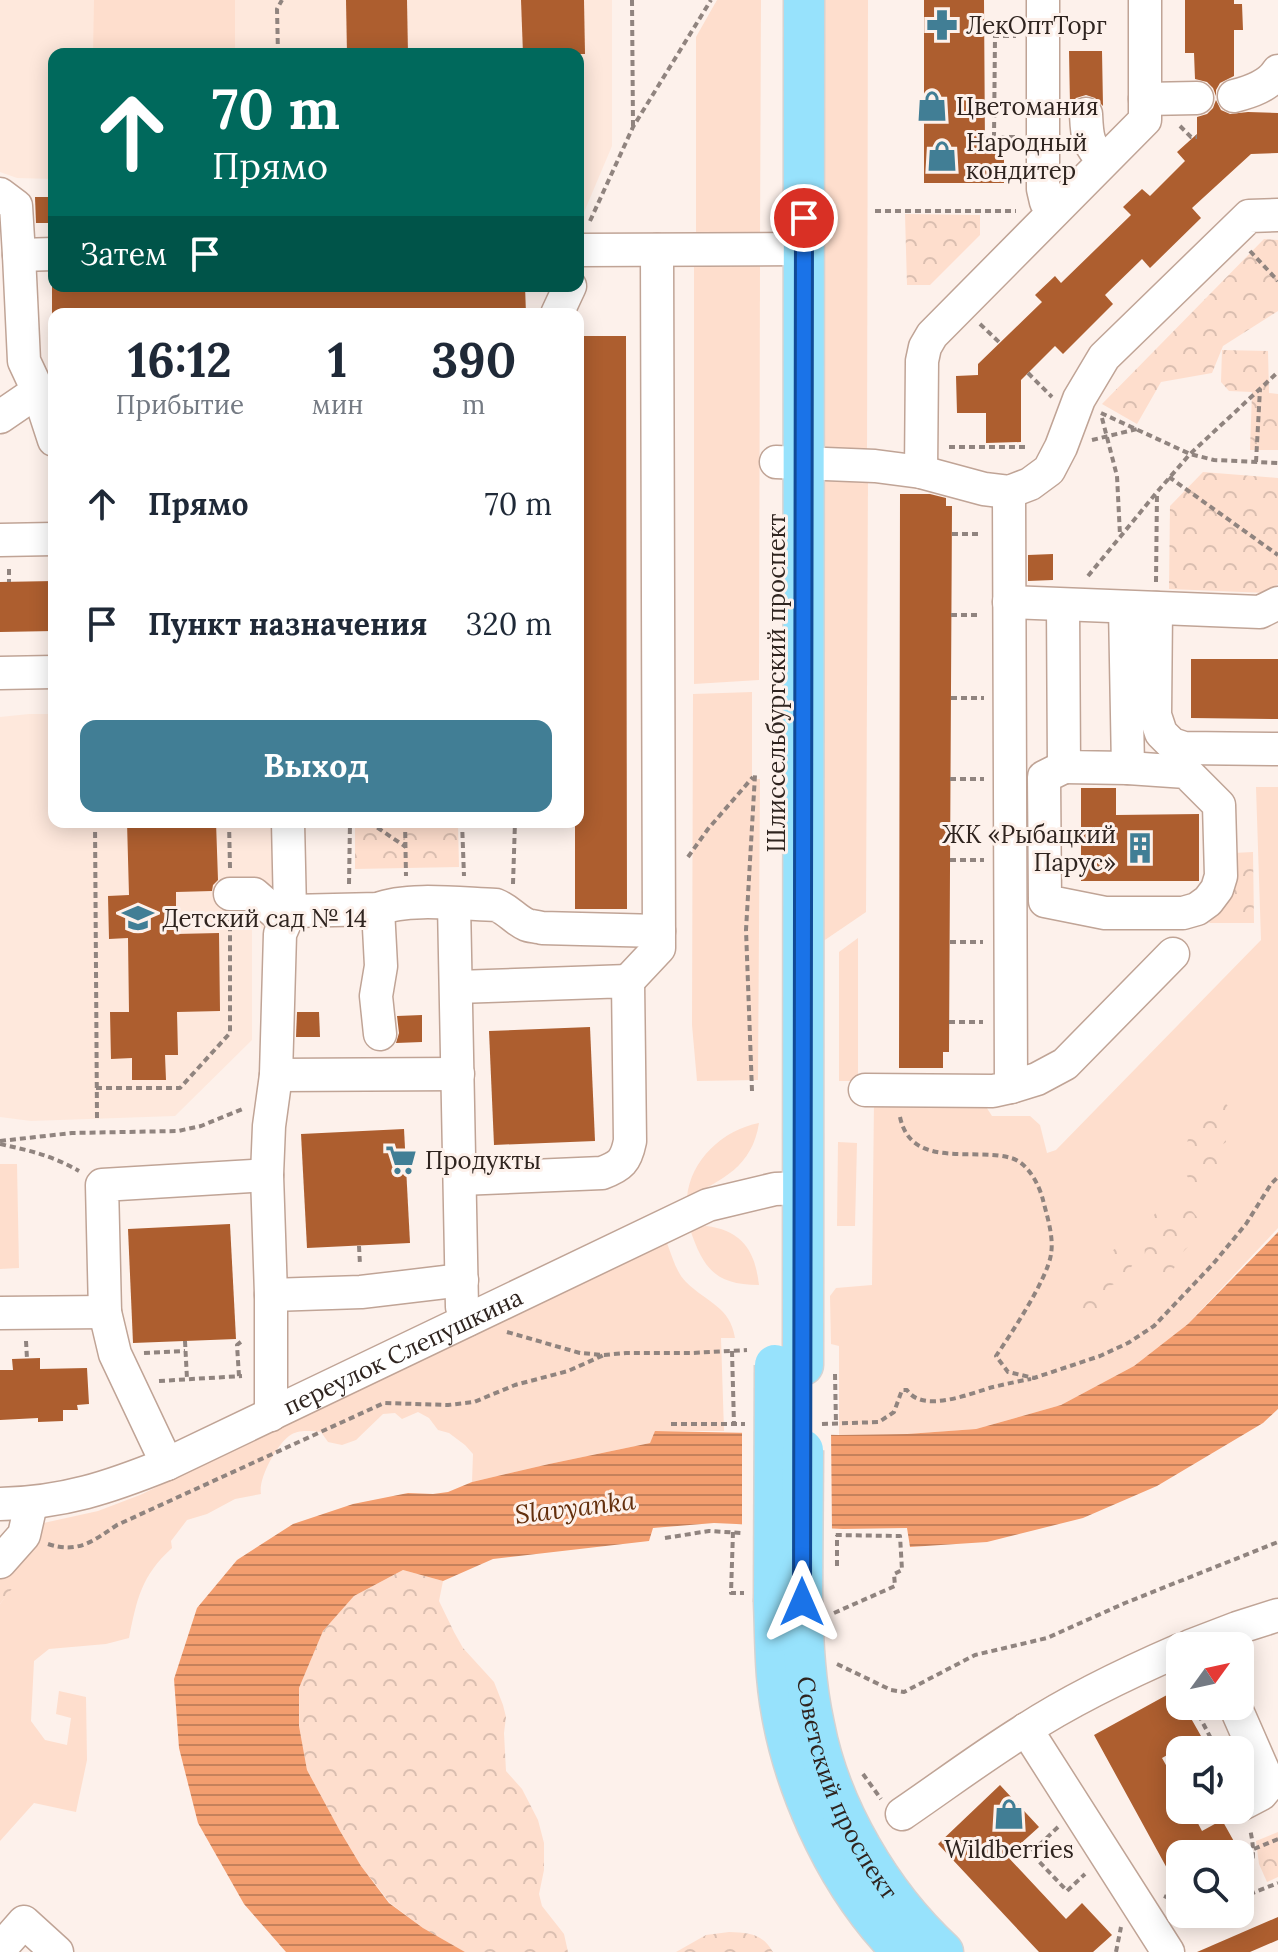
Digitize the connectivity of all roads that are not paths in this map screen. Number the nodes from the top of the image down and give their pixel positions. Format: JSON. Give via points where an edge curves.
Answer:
{"nodes":[{"id":1,"x":777,"y":0,"type":"edge"},
{"id":2,"x":804,"y":0,"type":"edge"},
{"id":3,"x":1043,"y":0,"type":"edge"},
{"id":4,"x":1145,"y":0,"type":"edge"},
{"id":5,"x":1278,"y":71,"type":"edge"},
{"id":6,"x":1234,"y":96,"type":"dead end"},
{"id":7,"x":1197,"y":98,"type":"dead end"},
{"id":8,"x":1145,"y":99,"type":"junction"},
{"id":9,"x":1086,"y":114,"type":"dead end"},
{"id":10,"x":1104,"y":160,"type":"junction"},
{"id":11,"x":0,"y":194,"type":"edge"},
{"id":12,"x":1054,"y":211,"type":"junction"},
{"id":13,"x":1278,"y":215,"type":"edge"},
{"id":14,"x":584,"y":248,"type":"edge"},
{"id":15,"x":790,"y":249,"type":"junction"},
{"id":16,"x":657,"y":250,"type":"junction"},
{"id":17,"x":48,"y":254,"type":"edge"},
{"id":18,"x":19,"y":255,"type":"junction"},
{"id":19,"x":42,"y":386,"type":"edge"},
{"id":20,"x":48,"y":413,"type":"edge"},
{"id":21,"x":0,"y":417,"type":"edge"},
{"id":22,"x":921,"y":459,"type":"junction"},
{"id":23,"x":790,"y":462,"type":"junction"},
{"id":24,"x":1009,"y":492,"type":"junction"},
{"id":25,"x":48,"y":539,"type":"edge"},
{"id":26,"x":0,"y":540,"type":"edge"},
{"id":27,"x":1009,"y":602,"type":"junction"},
{"id":28,"x":1278,"y":603,"type":"edge"},
{"id":29,"x":1063,"y":605,"type":"junction"},
{"id":30,"x":1141,"y":608,"type":"junction"},
{"id":31,"x":48,"y":672,"type":"edge"},
{"id":32,"x":0,"y":673,"type":"edge"},
{"id":33,"x":1278,"y":749,"type":"edge"},
{"id":34,"x":1064,"y":767,"type":"junction"},
{"id":35,"x":1128,"y":768,"type":"junction"},
{"id":36,"x":288,"y":828,"type":"edge"},
{"id":37,"x":230,"y":894,"type":"road end"},
{"id":38,"x":1010,"y":896,"type":"junction"},
{"id":39,"x":1045,"y":901,"type":"junction"},
{"id":40,"x":460,"y":904,"type":"junction"},
{"id":41,"x":378,"y":907,"type":"junction"},
{"id":42,"x":284,"y":913,"type":"junction"},
{"id":43,"x":659,"y":931,"type":"junction"},
{"id":44,"x":1173,"y":954,"type":"dead end"},
{"id":45,"x":628,"y":981,"type":"junction"},
{"id":46,"x":457,"y":987,"type":"junction"},
{"id":47,"x":380,"y":1034,"type":"dead end"},
{"id":48,"x":458,"y":1074,"type":"junction"},
{"id":49,"x":275,"y":1086,"type":"junction"},
{"id":50,"x":1011,"y":1087,"type":"junction"},
{"id":51,"x":880,"y":1090,"type":"road end"},
{"id":52,"x":267,"y":1175,"type":"junction"},
{"id":53,"x":460,"y":1179,"type":"junction"},
{"id":54,"x":789,"y":1188,"type":"junction"},
{"id":55,"x":462,"y":1280,"type":"junction"},
{"id":56,"x":271,"y":1295,"type":"junction"},
{"id":57,"x":105,"y":1312,"type":"junction"},
{"id":58,"x":0,"y":1313,"type":"edge"},
{"id":59,"x":467,"y":1320,"type":"junction"},
{"id":60,"x":271,"y":1415,"type":"junction"},
{"id":61,"x":167,"y":1464,"type":"junction"},
{"id":62,"x":16,"y":1504,"type":"edge"},
{"id":63,"x":0,"y":1562,"type":"edge"},
{"id":64,"x":773,"y":1599,"type":"junction"},
{"id":65,"x":1269,"y":1617,"type":"edge"},
{"id":66,"x":1230,"y":1632,"type":"edge"},
{"id":67,"x":1166,"y":1657,"type":"edge"},
{"id":68,"x":1026,"y":1729,"type":"junction"},
{"id":69,"x":1254,"y":1737,"type":"edge"},
{"id":70,"x":1254,"y":1798,"type":"edge"},
{"id":71,"x":892,"y":1808,"type":"road end"},
{"id":72,"x":0,"y":1949,"type":"edge"},
{"id":73,"x":57,"y":1952,"type":"edge"},
{"id":74,"x":903,"y":1952,"type":"edge"},
{"id":75,"x":943,"y":1952,"type":"edge"},
{"id":76,"x":1168,"y":1952,"type":"edge"}],
"edges":[{"from":1,"to":15,"type":"main road","name":"Шлиссельбургский проспект"},
{"from":2,"to":15,"type":"main road","name":"Шлиссельбургский проспект"},
{"from":3,"to":12,"type":"street","via":[[1043,189]]},
{"from":4,"to":8,"type":"street"},
{"from":5,"to":6,"type":"street","via":[[1250,92]]},
{"from":7,"to":8,"type":"street"},
{"from":8,"to":10,"type":"street","via":[[1145,120]]},
{"from":9,"to":10,"type":"street","via":[[1087,137]]},
{"from":10,"to":12,"type":"street"},
{"from":11,"to":18,"type":"street","via":[[16,206]]},
{"from":12,"to":22,"type":"street","via":[[925,347]]},
{"from":13,"to":24,"type":"street","via":[[1249,216],[1104,357],[1079,399],[1049,470]]},
{"from":14,"to":16,"type":"street"},
{"from":15,"to":16,"type":"street"},
{"from":15,"to":23,"type":"main road","name":"Шлиссельбургский проспект"},
{"from":16,"to":43,"type":"street"},
{"from":17,"to":18,"type":"street"},
{"from":18,"to":19,"type":"street","via":[[24,361]]},
{"from":19,"to":20,"type":"street"},
{"from":19,"to":21,"type":"street"},
{"from":22,"to":23,"type":"street","via":[[875,466]]},
{"from":22,"to":24,"type":"street","via":[[984,489]]},
{"from":23,"to":54,"type":"main road","name":"Шлиссельбургский проспект"},
{"from":24,"to":27,"type":"street"},
{"from":25,"to":26,"type":"street"},
{"from":27,"to":29,"type":"street"},
{"from":27,"to":38,"type":"street"},
{"from":28,"to":30,"type":"street","via":[[1260,612]]},
{"from":29,"to":30,"type":"street"},
{"from":29,"to":34,"type":"street"},
{"from":30,"to":33,"type":"street","via":[[1161,733],[1184,748]]},
{"from":30,"to":35,"type":"street"},
{"from":31,"to":32,"type":"street"},
{"from":34,"to":35,"type":"street"},
{"from":34,"to":39,"type":"street","via":[[1044,777]]},
{"from":35,"to":39,"type":"street","via":[[1186,772],[1219,805],[1217,889],[1197,909],[1183,913],[1105,913]]},
{"from":36,"to":42,"type":"street"},
{"from":37,"to":42,"type":"street","via":[[254,894]]},
{"from":38,"to":39,"type":"street"},
{"from":38,"to":50,"type":"street"},
{"from":40,"to":41,"type":"street"},
{"from":40,"to":43,"type":"street","via":[[496,905],[542,928]]},
{"from":40,"to":46,"type":"street"},
{"from":41,"to":42,"type":"street"},
{"from":41,"to":47,"type":"street"},
{"from":42,"to":49,"type":"street"},
{"from":43,"to":45,"type":"street","via":[[659,948]]},
{"from":44,"to":50,"type":"street","via":[[1065,1064]]},
{"from":45,"to":46,"type":"street"},
{"from":45,"to":53,"type":"street","via":[[627,1157],[602,1173]]},
{"from":46,"to":48,"type":"street"},
{"from":48,"to":49,"type":"street"},
{"from":48,"to":53,"type":"street"},
{"from":49,"to":52,"type":"street"},
{"from":50,"to":51,"type":"street"},
{"from":52,"to":56,"type":"street"},
{"from":52,"to":57,"type":"street","via":[[102,1185]]},
{"from":53,"to":55,"type":"street"},
{"from":54,"to":59,"type":"street","name":"переулок Слепушкина","via":[[708,1205]]},
{"from":54,"to":64,"type":"main road","name":"Шлиссельбургский проспект","bridge":true,"via":[[791,1362]]},
{"from":55,"to":56,"type":"street","via":[[361,1292]]},
{"from":55,"to":59,"type":"street"},
{"from":56,"to":60,"type":"street"},
{"from":57,"to":58,"type":"street"},
{"from":57,"to":61,"type":"street","via":[[122,1368]]},
{"from":59,"to":60,"type":"street","name":"переулок Слепушкина"},
{"from":60,"to":61,"type":"street","name":"переулок Слепушкина"},
{"from":61,"to":62,"type":"street","name":"переулок Слепушкина","via":[[78,1496]]},
{"from":62,"to":63,"type":"street","via":[[24,1535]]},
{"from":64,"to":74,"type":"main road","name":"Советский проспект","via":[[777,1678],[802,1786],[823,1840],[850,1887]]},
{"from":64,"to":75,"type":"main road","name":"Советский проспект","via":[[806,1674],[814,1727],[848,1823],[904,1910]]},
{"from":65,"to":66,"type":"street"},
{"from":67,"to":68,"type":"street"},
{"from":68,"to":71,"type":"street"},
{"from":68,"to":76,"type":"street"},
{"from":69,"to":70,"type":"street","via":[[1267,1779],[1267,1787]]},
{"from":72,"to":73,"type":"street","via":[[24,1922]]}]}
